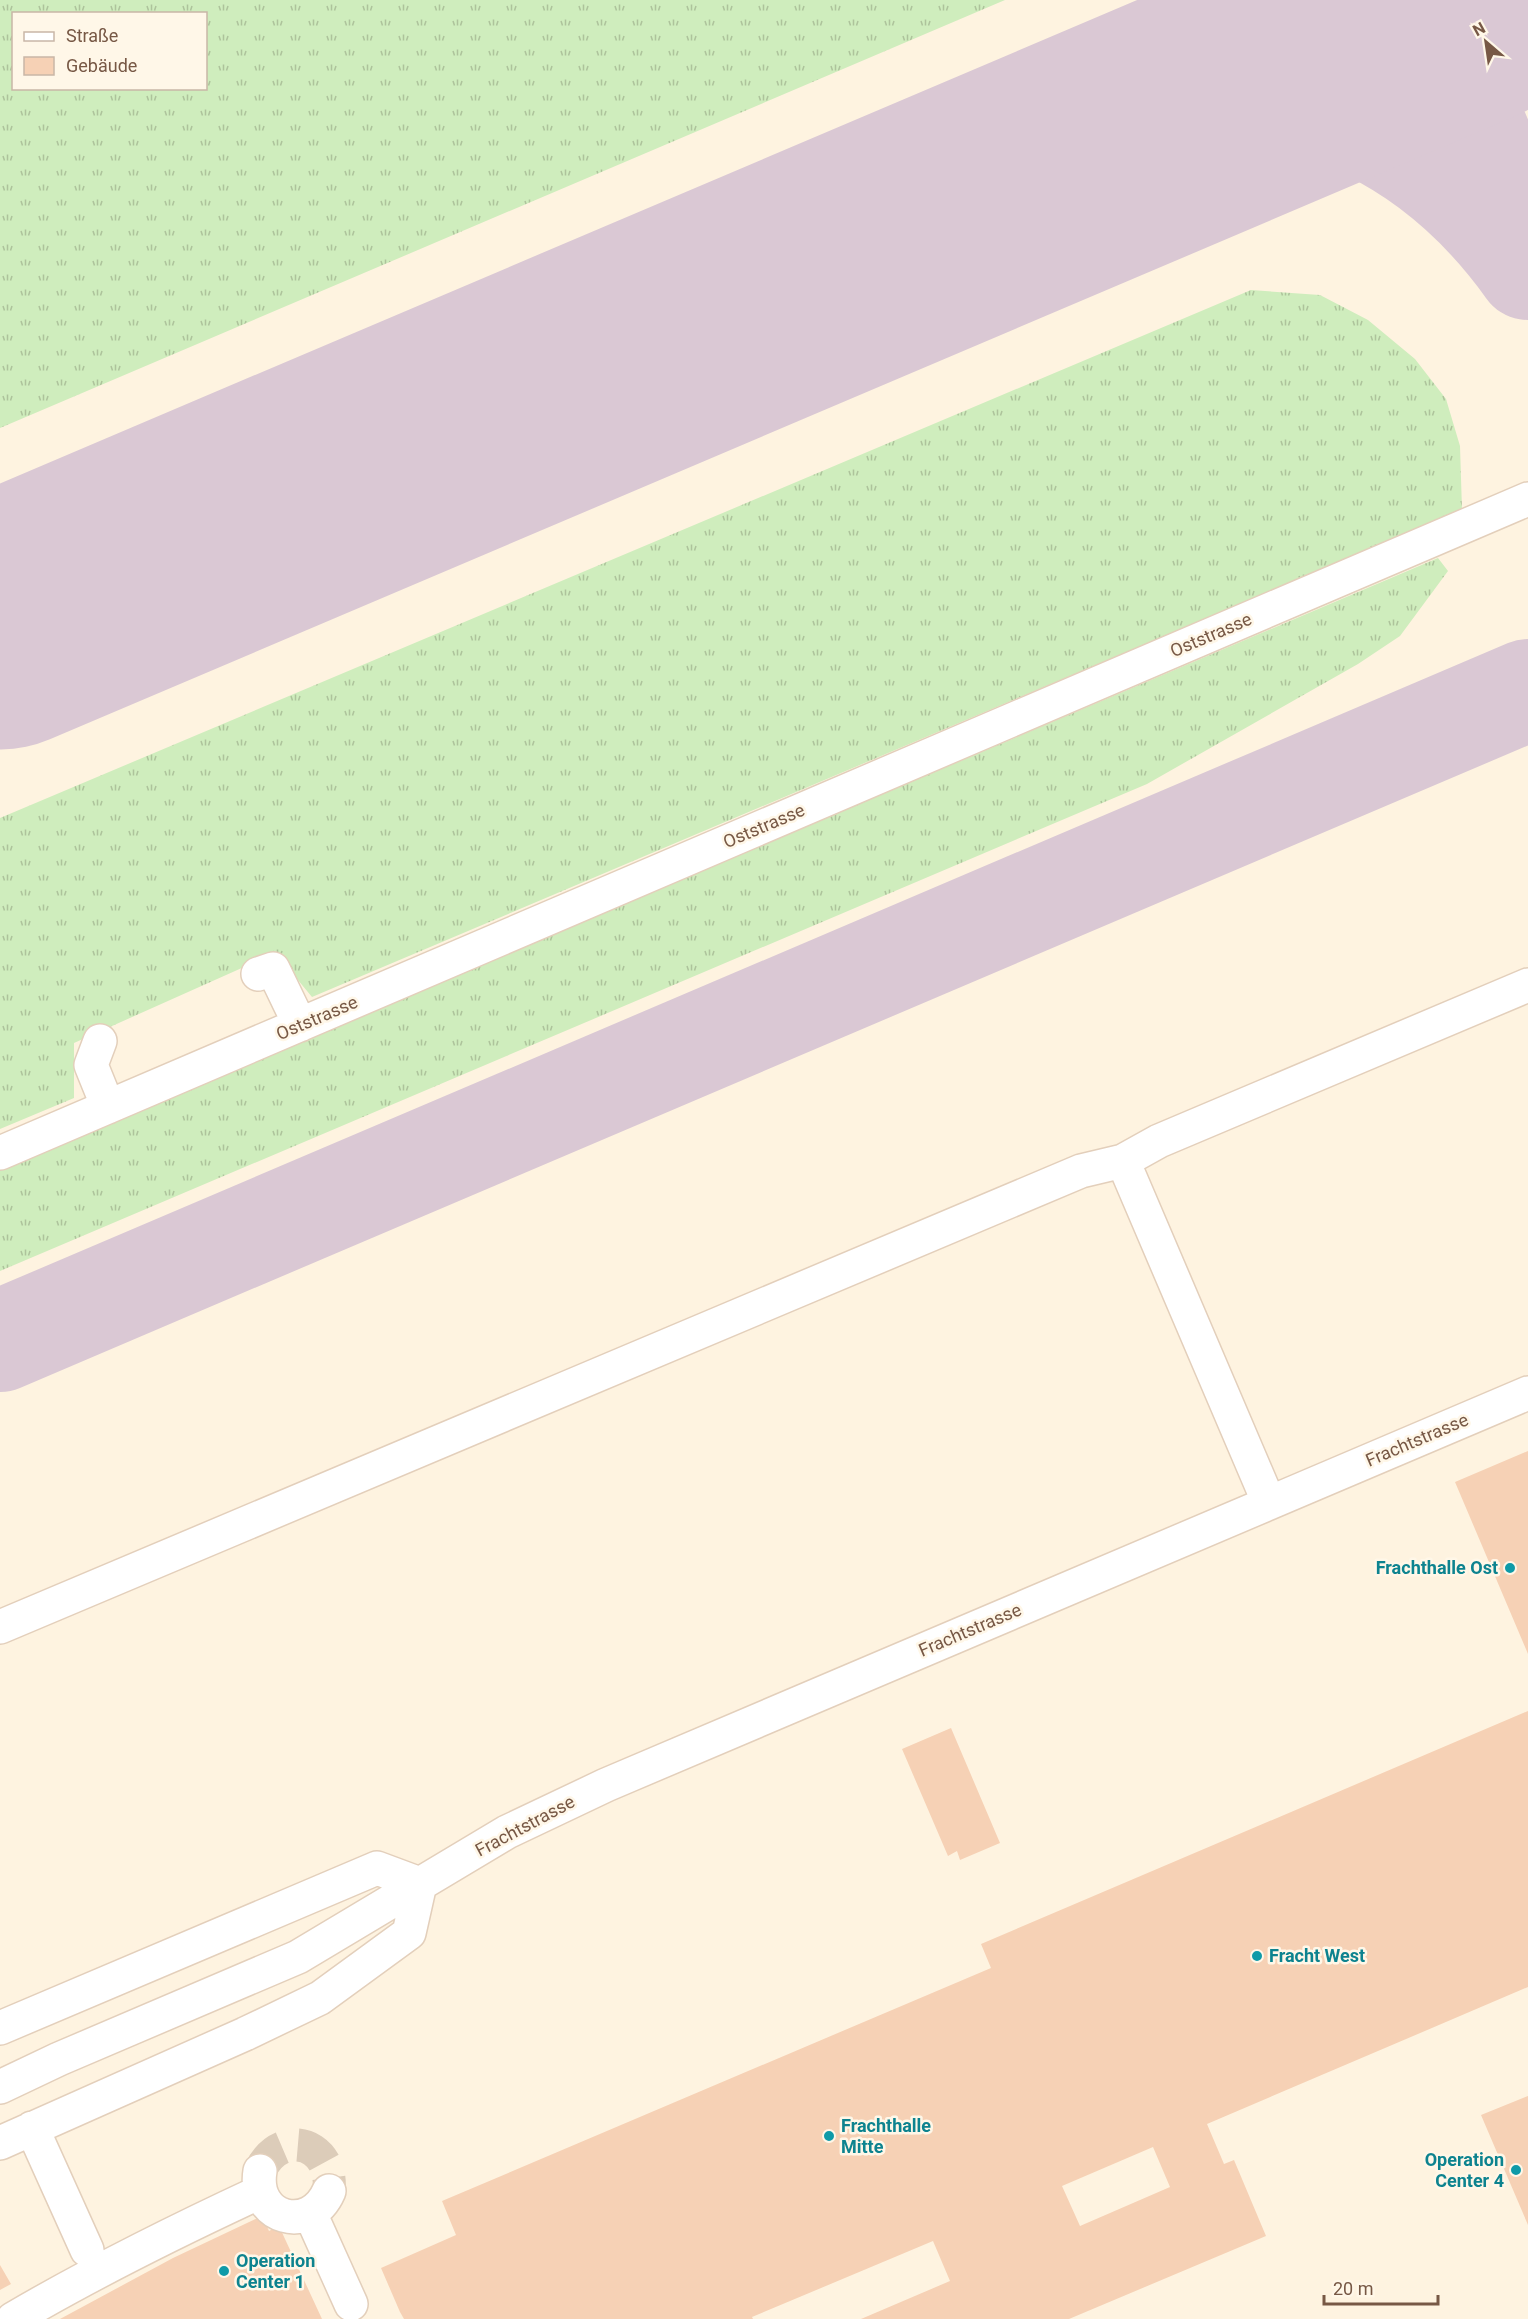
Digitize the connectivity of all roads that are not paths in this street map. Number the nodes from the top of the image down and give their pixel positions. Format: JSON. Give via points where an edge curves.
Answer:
{"nodes":[{"id":1,"x":1528,"y":499,"type":"edge"},
{"id":2,"x":258,"y":974,"type":"dead end"},
{"id":3,"x":1528,"y":985,"type":"edge"},
{"id":4,"x":300,"y":1025,"type":"junction"},
{"id":5,"x":100,"y":1041,"type":"dead end"},
{"id":6,"x":108,"y":1107,"type":"junction"},
{"id":7,"x":0,"y":1153,"type":"edge"},
{"id":8,"x":1123,"y":1161,"type":"junction"},
{"id":9,"x":1528,"y":1394,"type":"edge"},
{"id":10,"x":1269,"y":1503,"type":"junction"},
{"id":11,"x":0,"y":1627,"type":"edge"},
{"id":12,"x":420,"y":1884,"type":"junction"},
{"id":13,"x":0,"y":2028,"type":"edge"},
{"id":14,"x":0,"y":2087,"type":"edge"},
{"id":15,"x":32,"y":2128,"type":"junction"},
{"id":16,"x":0,"y":2143,"type":"edge"},
{"id":17,"x":87,"y":2250,"type":"dead end"},
{"id":18,"x":351,"y":2304,"type":"dead end"},
{"id":19,"x":13,"y":2319,"type":"edge"}],
"edges":[{"from":1,"to":4,"type":"lane","name":"Oststrasse"},
{"from":2,"to":4,"type":"lane","via":[[273,969]]},
{"from":3,"to":8,"type":"lane","via":[[1159,1141]]},
{"from":4,"to":6,"type":"lane","name":"Oststrasse"},
{"from":5,"to":6,"type":"lane","via":[[91,1065]]},
{"from":6,"to":7,"type":"lane","name":"Oststrasse"},
{"from":8,"to":10,"type":"lane"},
{"from":8,"to":11,"type":"lane","via":[[1081,1171]]},
{"from":9,"to":10,"type":"lane","name":"Frachtstrasse"},
{"from":10,"to":12,"type":"lane","name":"Frachtstrasse","via":[[596,1790],[507,1832]]},
{"from":12,"to":13,"type":"lane","via":[[377,1868]]},
{"from":12,"to":14,"type":"lane","name":"Frachtstrasse","via":[[298,1957]]},
{"from":12,"to":15,"type":"lane","via":[[409,1933],[320,1998]]},
{"from":15,"to":16,"type":"lane"},
{"from":15,"to":17,"type":"lane"},
{"from":18,"to":19,"type":"lane","via":[[320,2202],[298,2217],[286,2216],[266,2203],[260,2182]]}]}
